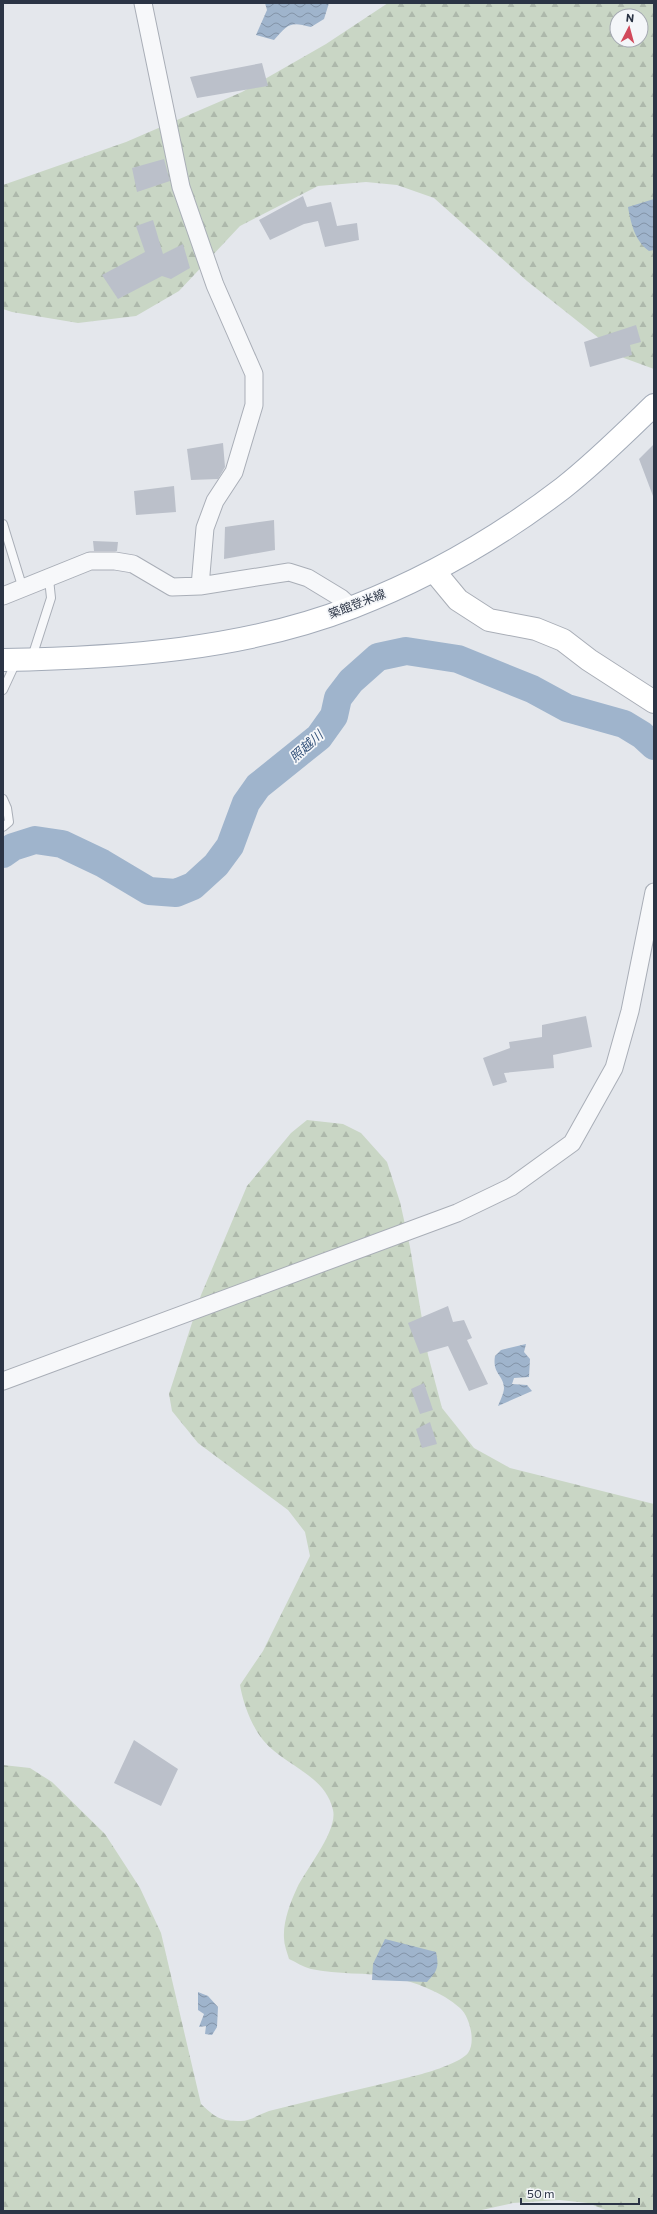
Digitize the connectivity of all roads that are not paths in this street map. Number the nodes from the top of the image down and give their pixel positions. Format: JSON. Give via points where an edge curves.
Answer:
{"nodes":[{"id":1,"x":143,"y":3,"type":"edge"},
{"id":2,"x":654,"y":405,"type":"edge"},
{"id":3,"x":3,"y":524,"type":"edge"},
{"id":4,"x":434,"y":572,"type":"junction"},
{"id":5,"x":48,"y":579,"type":"junction"},
{"id":6,"x":200,"y":586,"type":"junction"},
{"id":7,"x":23,"y":589,"type":"junction"},
{"id":8,"x":3,"y":596,"type":"edge"},
{"id":9,"x":352,"y":608,"type":"junction"},
{"id":10,"x":17,"y":660,"type":"edge"},
{"id":11,"x":3,"y":690,"type":"edge"},
{"id":12,"x":654,"y":702,"type":"edge"},
{"id":13,"x":3,"y":799,"type":"edge"},
{"id":14,"x":3,"y":827,"type":"edge"},
{"id":15,"x":654,"y":892,"type":"edge"},
{"id":16,"x":3,"y":1381,"type":"edge"}],
"edges":[{"from":1,"to":6,"type":"street","via":[[181,187],[215,285],[254,374],[254,405],[234,472],[215,501],[205,528]]},
{"from":2,"to":4,"type":"main road","name":"築館登米線","via":[[564,487],[499,534]]},
{"from":3,"to":7,"type":"lane"},
{"from":4,"to":9,"type":"main road","name":"築館登米線"},
{"from":4,"to":12,"type":"main road","via":[[458,600],[488,620],[536,629],[563,640]]},
{"from":5,"to":6,"type":"street","via":[[90,561],[115,561],[133,564],[172,587]]},
{"from":5,"to":7,"type":"street"},
{"from":5,"to":10,"type":"lane","via":[[51,598]]},
{"from":6,"to":9,"type":"street","via":[[289,572],[308,578],[341,598]]},
{"from":7,"to":8,"type":"street"},
{"from":9,"to":10,"type":"main road","name":"築館登米線","via":[[251,636],[184,648],[110,656]]},
{"from":10,"to":11,"type":"lane"},
{"from":13,"to":14,"type":"lane","via":[[9,822]]},
{"from":15,"to":16,"type":"street","via":[[630,1011],[614,1068],[572,1143],[511,1187],[457,1213]]}]}
